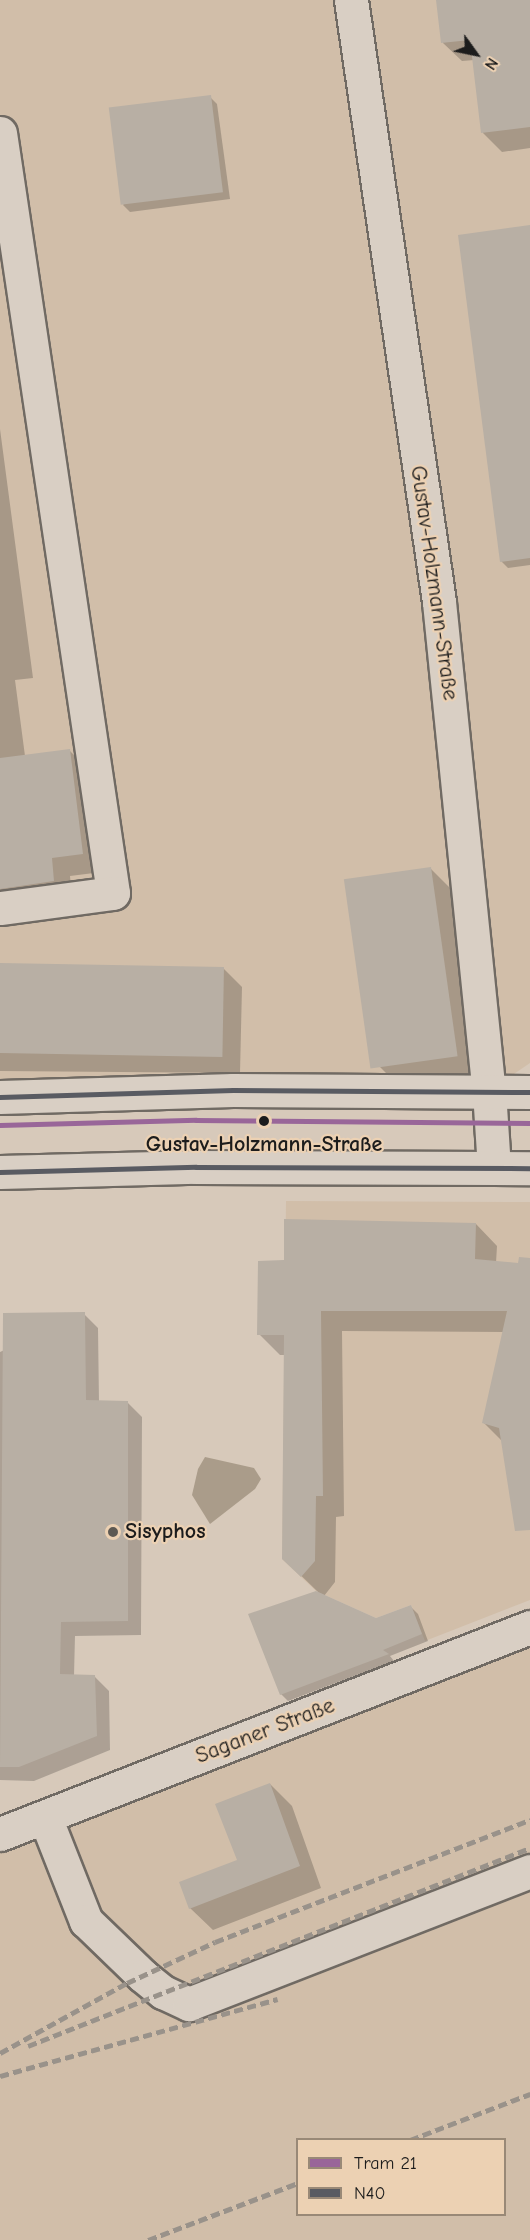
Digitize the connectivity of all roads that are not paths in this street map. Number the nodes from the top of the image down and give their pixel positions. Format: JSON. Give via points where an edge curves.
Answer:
{"nodes":[{"id":1,"x":351,"y":0,"type":"edge"},
{"id":2,"x":0,"y":133,"type":"edge"},
{"id":3,"x":0,"y":908,"type":"edge"},
{"id":4,"x":489,"y":1091,"type":"junction"},
{"id":5,"x":530,"y":1092,"type":"edge"},
{"id":6,"x":0,"y":1097,"type":"edge"},
{"id":7,"x":494,"y":1168,"type":"junction"},
{"id":8,"x":530,"y":1168,"type":"edge"},
{"id":9,"x":0,"y":1172,"type":"edge"},
{"id":10,"x":530,"y":1627,"type":"edge"},
{"id":11,"x":45,"y":1817,"type":"junction"},
{"id":12,"x":0,"y":1834,"type":"edge"},
{"id":13,"x":530,"y":1871,"type":"edge"}],
"edges":[{"from":1,"to":4,"type":"street","name":"Gustav-Holzmann-Straße","via":[[439,602]]},
{"from":2,"to":3,"type":"street","via":[[113,893]]},
{"from":4,"to":5,"type":"street"},
{"from":4,"to":6,"type":"street","via":[[196,1090]]},
{"from":4,"to":7,"type":"street","name":"Gustav-Holzmann-Straße"},
{"from":7,"to":8,"type":"street"},
{"from":7,"to":9,"type":"street","via":[[196,1167]]},
{"from":10,"to":11,"type":"street","name":"Saganer Straße"},
{"from":11,"to":12,"type":"street","name":"Saganer Straße"},
{"from":11,"to":13,"type":"street","via":[[86,1921],[143,1976],[163,1992],[189,2004]]}]}
